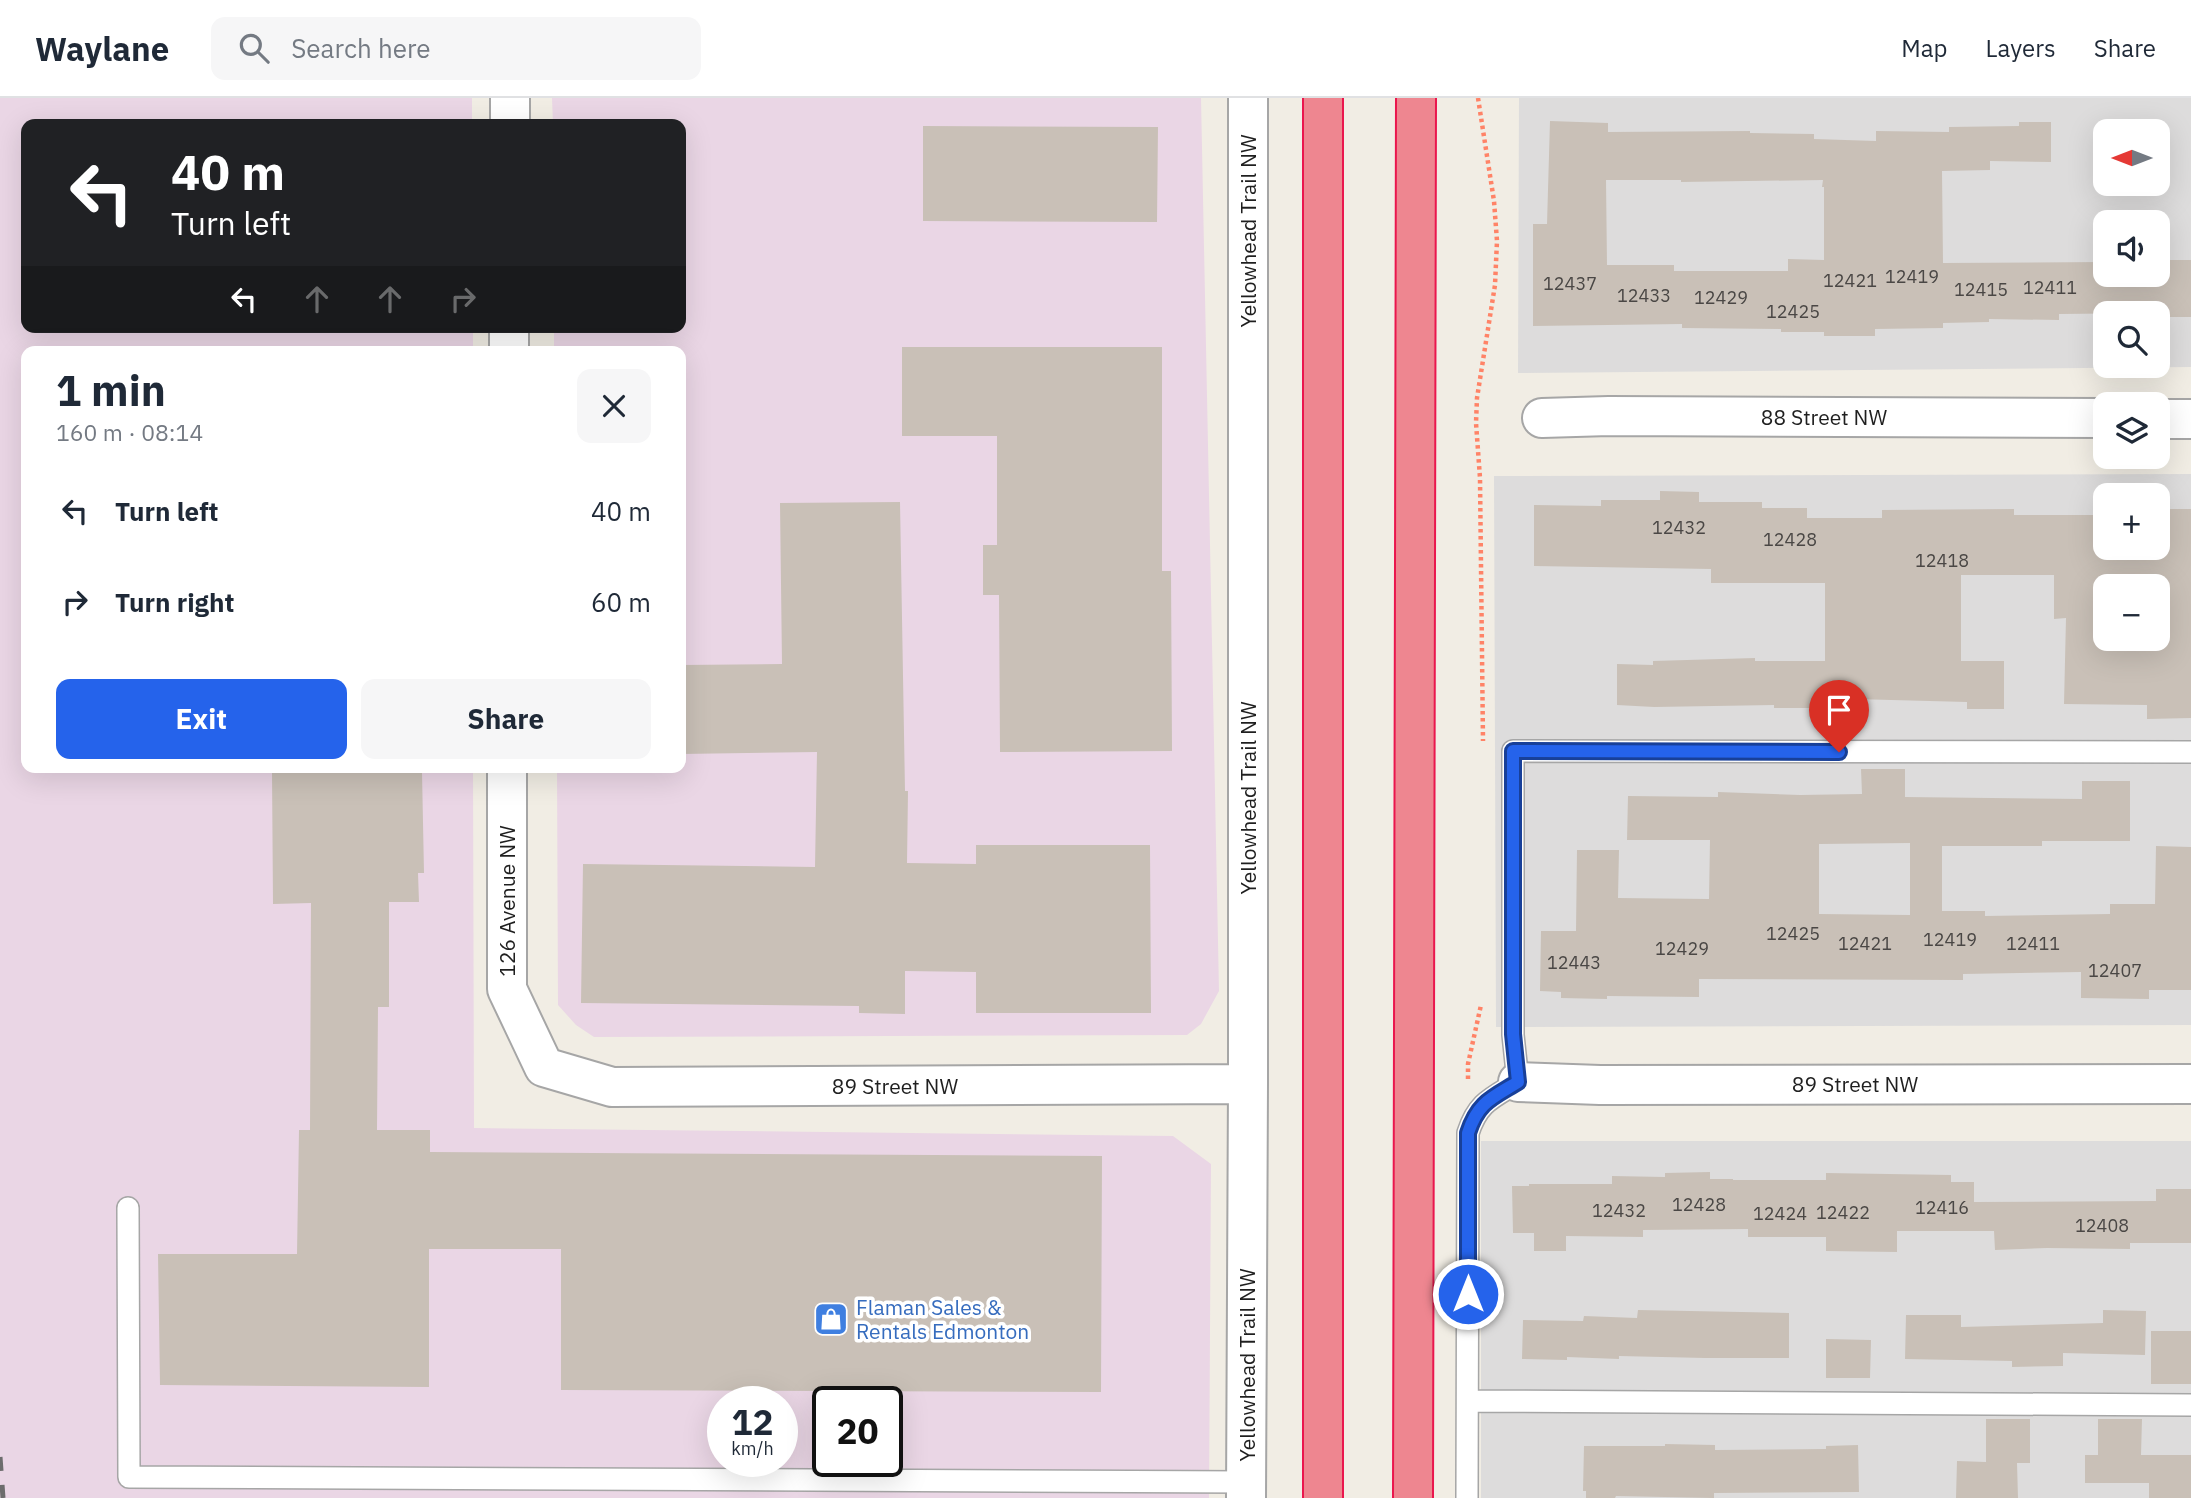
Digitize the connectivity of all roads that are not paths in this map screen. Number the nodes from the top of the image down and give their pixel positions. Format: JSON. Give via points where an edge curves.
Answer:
{"nodes":[{"id":1,"x":510,"y":98,"type":"edge"},
{"id":2,"x":1248,"y":98,"type":"edge"},
{"id":3,"x":1323,"y":98,"type":"edge"},
{"id":4,"x":1416,"y":98,"type":"edge"},
{"id":5,"x":510,"y":119,"type":"edge"},
{"id":6,"x":1542,"y":418,"type":"dead end"},
{"id":7,"x":2093,"y":418,"type":"edge"},
{"id":8,"x":2170,"y":419,"type":"edge"},
{"id":9,"x":2191,"y":419,"type":"edge"},
{"id":10,"x":2191,"y":752,"type":"edge"},
{"id":11,"x":508,"y":773,"type":"edge"},
{"id":12,"x":544,"y":1067,"type":"joint"},
{"id":13,"x":1518,"y":1082,"type":"junction"},
{"id":14,"x":1248,"y":1084,"type":"junction"},
{"id":15,"x":2191,"y":1084,"type":"edge"},
{"id":16,"x":128,"y":1208,"type":"dead end"},
{"id":17,"x":1468,"y":1402,"type":"junction"},
{"id":18,"x":2191,"y":1405,"type":"edge"},
{"id":19,"x":1246,"y":1490,"type":"edge"},
{"id":20,"x":1323,"y":1498,"type":"edge"},
{"id":21,"x":1413,"y":1498,"type":"edge"},
{"id":22,"x":1467,"y":1498,"type":"edge"}],
"edges":[{"from":1,"to":5,"type":"street"},
{"from":2,"to":14,"type":"street","name":"Yellowhead Trail NW"},
{"from":3,"to":20,"type":"highway"},
{"from":4,"to":21,"type":"highway"},
{"from":6,"to":7,"type":"street","name":"88 Street NW"},
{"from":8,"to":9,"type":"street"},
{"from":10,"to":13,"type":"lane","via":[[1513,751],[1513,1034]]},
{"from":11,"to":12,"type":"street","name":"126 Avenue NW","via":[[507,989]]},
{"from":12,"to":14,"type":"street","name":"89 Street NW","via":[[612,1087]]},
{"from":13,"to":15,"type":"street","name":"89 Street NW"},
{"from":13,"to":17,"type":"lane","via":[[1481,1106],[1468,1133]]},
{"from":14,"to":19,"type":"street","name":"Yellowhead Trail NW"},
{"from":16,"to":19,"type":"lane","via":[[129,1477]]},
{"from":17,"to":18,"type":"lane"},
{"from":17,"to":22,"type":"lane"}]}
